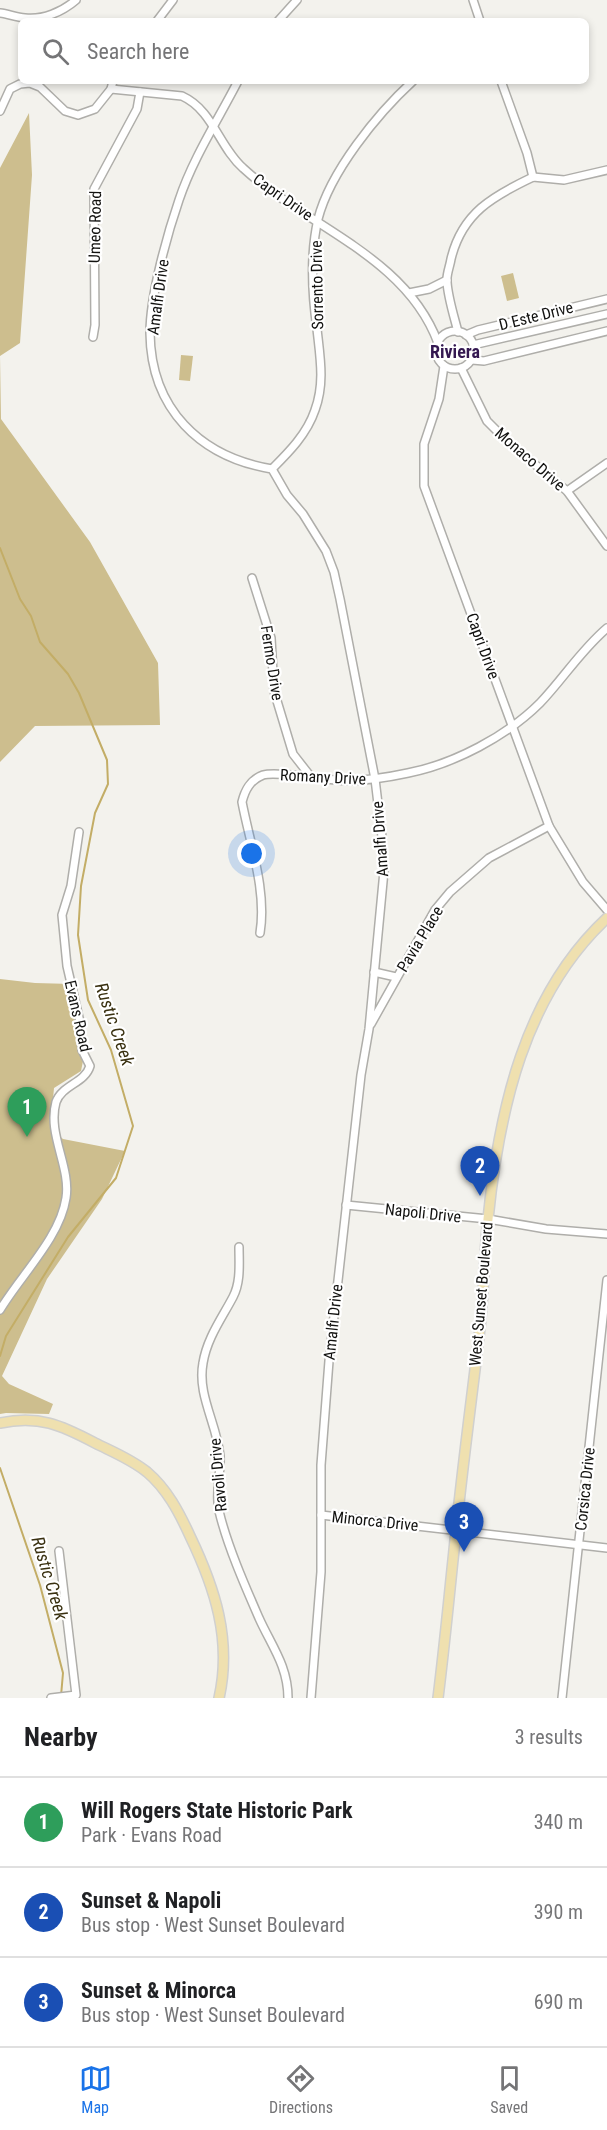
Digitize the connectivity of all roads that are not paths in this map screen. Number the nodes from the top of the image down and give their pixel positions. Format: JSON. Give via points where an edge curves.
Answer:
{"nodes":[{"id":1,"x":76,"y":0,"type":"edge"},
{"id":2,"x":173,"y":0,"type":"edge"},
{"id":3,"x":297,"y":0,"type":"edge"},
{"id":4,"x":473,"y":0,"type":"edge"},
{"id":5,"x":0,"y":13,"type":"edge"},
{"id":6,"x":159,"y":18,"type":"edge"},
{"id":7,"x":281,"y":18,"type":"edge"},
{"id":8,"x":479,"y":18,"type":"edge"},
{"id":9,"x":20,"y":84,"type":"edge"},
{"id":10,"x":32,"y":84,"type":"edge"},
{"id":11,"x":236,"y":84,"type":"edge"},
{"id":12,"x":410,"y":84,"type":"edge"},
{"id":13,"x":502,"y":84,"type":"edge"},
{"id":14,"x":112,"y":85,"type":"edge"},
{"id":15,"x":140,"y":92,"type":"junction"},
{"id":16,"x":0,"y":111,"type":"edge"},
{"id":17,"x":214,"y":127,"type":"junction"},
{"id":18,"x":607,"y":170,"type":"edge"},
{"id":19,"x":532,"y":177,"type":"junction"},
{"id":20,"x":318,"y":222,"type":"junction"},
{"id":21,"x":447,"y":280,"type":"junction"},
{"id":22,"x":409,"y":293,"type":"junction"},
{"id":23,"x":607,"y":299,"type":"edge"},
{"id":24,"x":607,"y":314,"type":"edge"},
{"id":25,"x":607,"y":331,"type":"edge"},
{"id":26,"x":458,"y":332,"type":"junction"},
{"id":27,"x":466,"y":335,"type":"junction"},
{"id":28,"x":93,"y":337,"type":"dead end"},
{"id":29,"x":438,"y":343,"type":"junction"},
{"id":30,"x":473,"y":345,"type":"junction"},
{"id":31,"x":471,"y":360,"type":"junction"},
{"id":32,"x":444,"y":366,"type":"junction"},
{"id":33,"x":462,"y":368,"type":"junction"},
{"id":34,"x":607,"y":463,"type":"edge"},
{"id":35,"x":272,"y":469,"type":"junction"},
{"id":36,"x":567,"y":491,"type":"junction"},
{"id":37,"x":607,"y":546,"type":"edge"},
{"id":38,"x":252,"y":578,"type":"dead end"},
{"id":39,"x":607,"y":628,"type":"edge"},
{"id":40,"x":512,"y":726,"type":"junction"},
{"id":41,"x":311,"y":777,"type":"junction"},
{"id":42,"x":375,"y":779,"type":"junction"},
{"id":43,"x":549,"y":826,"type":"junction"},
{"id":44,"x":79,"y":832,"type":"dead end"},
{"id":45,"x":607,"y":910,"type":"edge"},
{"id":46,"x":607,"y":918,"type":"edge"},
{"id":47,"x":260,"y":933,"type":"dead end"},
{"id":48,"x":374,"y":972,"type":"junction"},
{"id":49,"x":396,"y":977,"type":"junction"},
{"id":50,"x":369,"y":1029,"type":"junction"},
{"id":51,"x":346,"y":1205,"type":"junction"},
{"id":52,"x":488,"y":1219,"type":"junction"},
{"id":53,"x":607,"y":1234,"type":"edge"},
{"id":54,"x":239,"y":1247,"type":"dead end"},
{"id":55,"x":607,"y":1280,"type":"edge"},
{"id":56,"x":0,"y":1310,"type":"edge"},
{"id":57,"x":0,"y":1423,"type":"edge"},
{"id":58,"x":321,"y":1515,"type":"junction"},
{"id":59,"x":456,"y":1530,"type":"junction"},
{"id":60,"x":579,"y":1545,"type":"junction"},
{"id":61,"x":607,"y":1548,"type":"edge"},
{"id":62,"x":59,"y":1551,"type":"dead end"},
{"id":63,"x":56,"y":1697,"type":"edge"},
{"id":64,"x":76,"y":1697,"type":"edge"},
{"id":65,"x":51,"y":1698,"type":"edge"},
{"id":66,"x":219,"y":1698,"type":"edge"},
{"id":67,"x":288,"y":1698,"type":"edge"},
{"id":68,"x":311,"y":1698,"type":"edge"},
{"id":69,"x":438,"y":1698,"type":"edge"},
{"id":70,"x":562,"y":1698,"type":"edge"}],
"edges":[{"from":1,"to":5,"type":"street","via":[[48,16],[25,18]]},
{"from":2,"to":6,"type":"street"},
{"from":3,"to":7,"type":"street"},
{"from":4,"to":8,"type":"street"},
{"from":9,"to":16,"type":"street","via":[[10,89]]},
{"from":10,"to":14,"type":"street","via":[[65,111],[78,115],[95,109]]},
{"from":11,"to":17,"type":"street","name":"Amalfi Drive"},
{"from":12,"to":20,"type":"street","name":"Sorrento Drive","via":[[384,110],[348,158],[322,206]]},
{"from":13,"to":19,"type":"street"},
{"from":14,"to":15,"type":"street","name":"Capri Drive"},
{"from":15,"to":17,"type":"street","name":"Capri Drive","via":[[182,96],[201,108]]},
{"from":15,"to":28,"type":"street","name":"Umeo Road","via":[[136,109],[94,189]]},
{"from":17,"to":20,"type":"street","name":"Capri Drive","via":[[242,167],[281,199]]},
{"from":17,"to":35,"type":"street","name":"Amalfi Drive","via":[[179,199],[158,278],[150,332],[153,362],[156,379],[171,411],[194,435],[233,459]]},
{"from":18,"to":19,"type":"street","via":[[564,180]]},
{"from":19,"to":21,"type":"street","via":[[478,209],[463,229]]},
{"from":20,"to":22,"type":"street","name":"Capri Drive","via":[[380,264]]},
{"from":20,"to":35,"type":"street","name":"Sorrento Drive","via":[[314,291],[321,358],[320,394],[307,428]]},
{"from":21,"to":22,"type":"street"},
{"from":21,"to":26,"type":"street"},
{"from":22,"to":29,"type":"street","name":"Capri Drive"},
{"from":23,"to":27,"type":"street","name":"D Este Drive"},
{"from":24,"to":30,"type":"street","name":"D Este Drive"},
{"from":25,"to":31,"type":"street","name":"D Este Drive","via":[[484,361]]},
{"from":26,"to":27,"type":"street"},
{"from":26,"to":29,"type":"street","via":[[446,334]]},
{"from":27,"to":30,"type":"street"},
{"from":29,"to":32,"type":"street","via":[[437,356]]},
{"from":30,"to":31,"type":"street"},
{"from":31,"to":33,"type":"street"},
{"from":32,"to":33,"type":"street"},
{"from":32,"to":40,"type":"street","name":"Capri Drive","via":[[439,399],[424,444],[424,486]]},
{"from":33,"to":36,"type":"street","name":"Monaco Drive","via":[[487,421]]},
{"from":34,"to":36,"type":"street"},
{"from":35,"to":42,"type":"street","name":"Amalfi Drive","via":[[331,562]]},
{"from":36,"to":37,"type":"street","name":"Monaco Drive"},
{"from":38,"to":41,"type":"street","name":"Fermo Drive","via":[[271,638],[274,691],[293,754]]},
{"from":39,"to":40,"type":"street","name":"Romany Drive","via":[[585,648],[540,703]]},
{"from":40,"to":42,"type":"street","name":"Romany Drive","via":[[457,758],[411,773]]},
{"from":40,"to":43,"type":"street","name":"Capri Drive"},
{"from":41,"to":42,"type":"street","name":"Romany Drive"},
{"from":41,"to":47,"type":"street","name":"Romany Drive","via":[[266,774],[244,792],[242,802],[263,916]]},
{"from":42,"to":48,"type":"street","name":"Amalfi Drive","via":[[384,871]]},
{"from":43,"to":45,"type":"street","name":"Capri Drive","via":[[583,882]]},
{"from":43,"to":49,"type":"street","name":"Pavia Place","via":[[489,858],[450,892],[435,910]]},
{"from":44,"to":56,"type":"street","name":"Evans Road","via":[[62,915],[82,1050],[90,1066],[88,1072],[59,1095],[56,1105],[66,1189],[60,1216]]},
{"from":46,"to":52,"type":"main road","name":"West Sunset Boulevard","via":[[557,980],[524,1047],[505,1105]]},
{"from":48,"to":49,"type":"street"},
{"from":48,"to":50,"type":"street","name":"Amalfi Drive"},
{"from":49,"to":50,"type":"street","name":"Pavia Place"},
{"from":50,"to":51,"type":"street","name":"Amalfi Drive"},
{"from":51,"to":52,"type":"street","name":"Napoli Drive"},
{"from":51,"to":58,"type":"street","name":"Amalfi Drive","via":[[329,1361]]},
{"from":52,"to":53,"type":"street","name":"Napoli Drive"},
{"from":52,"to":59,"type":"main road","name":"West Sunset Boulevard"},
{"from":54,"to":67,"type":"street","name":"Ravoli Drive","via":[[238,1282],[212,1335],[203,1362],[202,1384],[220,1457],[218,1509],[260,1620],[284,1669]]},
{"from":55,"to":60,"type":"street","name":"Corsica Drive"},
{"from":57,"to":66,"type":"main road","via":[[33,1419],[63,1427],[124,1457],[167,1494],[203,1561],[218,1604],[224,1657]]},
{"from":58,"to":59,"type":"street","name":"Minorca Drive"},
{"from":58,"to":68,"type":"street","name":"Amalfi Drive","via":[[321,1572]]},
{"from":59,"to":60,"type":"street","name":"Minorca Drive"},
{"from":59,"to":69,"type":"main road","name":"West Sunset Boulevard"},
{"from":60,"to":61,"type":"street","name":"Minorca Drive"},
{"from":60,"to":70,"type":"street","name":"Corsica Drive"},
{"from":62,"to":64,"type":"street"},
{"from":63,"to":64,"type":"street"},
{"from":63,"to":65,"type":"street"}]}
